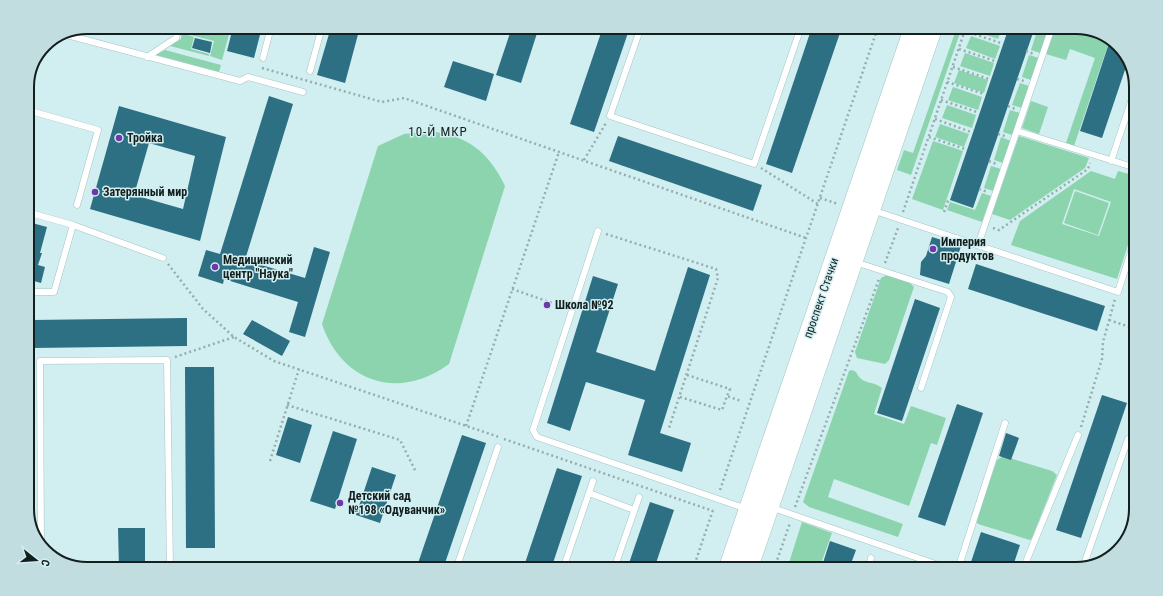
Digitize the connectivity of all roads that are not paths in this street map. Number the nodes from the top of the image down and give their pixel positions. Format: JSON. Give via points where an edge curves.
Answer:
{"nodes":[{"id":1,"x":177,"y":34,"type":"edge"},
{"id":2,"x":269,"y":34,"type":"edge"},
{"id":3,"x":320,"y":34,"type":"edge"},
{"id":4,"x":639,"y":34,"type":"edge"},
{"id":5,"x":799,"y":34,"type":"edge"},
{"id":6,"x":912,"y":34,"type":"edge"},
{"id":7,"x":931,"y":34,"type":"edge"},
{"id":8,"x":1050,"y":34,"type":"edge"},
{"id":9,"x":73,"y":36,"type":"edge"},
{"id":10,"x":147,"y":57,"type":"junction"},
{"id":11,"x":263,"y":58,"type":"road end"},
{"id":12,"x":310,"y":71,"type":"dead end"},
{"id":13,"x":303,"y":92,"type":"dead end"},
{"id":14,"x":1129,"y":107,"type":"edge"},
{"id":15,"x":34,"y":112,"type":"edge"},
{"id":16,"x":1017,"y":131,"type":"junction"},
{"id":17,"x":1111,"y":160,"type":"junction"},
{"id":18,"x":1129,"y":166,"type":"edge"},
{"id":19,"x":77,"y":205,"type":"dead end"},
{"id":20,"x":871,"y":209,"type":"junction"},
{"id":21,"x":34,"y":214,"type":"edge"},
{"id":22,"x":73,"y":225,"type":"junction"},
{"id":23,"x":598,"y":231,"type":"road end"},
{"id":24,"x":978,"y":245,"type":"junction"},
{"id":25,"x":163,"y":258,"type":"road end"},
{"id":26,"x":1129,"y":258,"type":"edge"},
{"id":27,"x":853,"y":262,"type":"junction"},
{"id":28,"x":828,"y":277,"type":"junction"},
{"id":29,"x":846,"y":283,"type":"junction"},
{"id":30,"x":34,"y":292,"type":"edge"},
{"id":31,"x":921,"y":388,"type":"dead end"},
{"id":32,"x":1005,"y":422,"type":"dead end"},
{"id":33,"x":1078,"y":435,"type":"road end"},
{"id":34,"x":1128,"y":439,"type":"dead end"},
{"id":35,"x":498,"y":447,"type":"dead end"},
{"id":36,"x":593,"y":481,"type":"dead end"},
{"id":37,"x":589,"y":494,"type":"junction"},
{"id":38,"x":639,"y":498,"type":"dead end"},
{"id":39,"x":769,"y":507,"type":"junction"},
{"id":40,"x":748,"y":509,"type":"junction"},
{"id":41,"x":634,"y":510,"type":"junction"},
{"id":42,"x":41,"y":536,"type":"edge"},
{"id":43,"x":871,"y":558,"type":"dead end"},
{"id":44,"x":1085,"y":561,"type":"edge"},
{"id":45,"x":170,"y":562,"type":"edge"},
{"id":46,"x":458,"y":562,"type":"edge"},
{"id":47,"x":565,"y":562,"type":"edge"},
{"id":48,"x":616,"y":562,"type":"edge"},
{"id":49,"x":730,"y":562,"type":"edge"},
{"id":50,"x":750,"y":562,"type":"edge"},
{"id":51,"x":870,"y":562,"type":"edge"},
{"id":52,"x":930,"y":562,"type":"edge"},
{"id":53,"x":960,"y":562,"type":"edge"},
{"id":54,"x":1026,"y":562,"type":"edge"}],
"edges":[{"from":1,"to":10,"type":"lane","via":[[176,38]]},
{"from":2,"to":11,"type":"lane"},
{"from":3,"to":12,"type":"lane"},
{"from":4,"to":5,"type":"lane","via":[[610,116],[754,164]]},
{"from":6,"to":28,"type":"main road","name":"проспект Стачки"},
{"from":7,"to":20,"type":"main road","name":"проспект Стачки"},
{"from":8,"to":16,"type":"lane"},
{"from":9,"to":10,"type":"lane"},
{"from":10,"to":13,"type":"lane","via":[[240,81],[248,77]]},
{"from":14,"to":17,"type":"lane"},
{"from":15,"to":19,"type":"lane","via":[[98,130]]},
{"from":16,"to":17,"type":"lane"},
{"from":16,"to":24,"type":"lane"},
{"from":17,"to":18,"type":"lane"},
{"from":20,"to":24,"type":"lane"},
{"from":20,"to":27,"type":"main road","name":"проспект Стачки"},
{"from":21,"to":22,"type":"lane"},
{"from":22,"to":25,"type":"lane"},
{"from":22,"to":30,"type":"lane","via":[[54,292]]},
{"from":23,"to":40,"type":"lane","via":[[533,430],[538,437]]},
{"from":24,"to":26,"type":"lane","via":[[1118,292]]},
{"from":27,"to":29,"type":"main road","name":"проспект Стачки"},
{"from":27,"to":31,"type":"lane","via":[[948,292],[951,298]]},
{"from":28,"to":29,"type":"main road"},
{"from":28,"to":40,"type":"main road","name":"проспект Стачки"},
{"from":29,"to":39,"type":"main road","name":"проспект Стачки"},
{"from":32,"to":53,"type":"lane"},
{"from":33,"to":54,"type":"lane"},
{"from":34,"to":44,"type":"lane"},
{"from":35,"to":46,"type":"lane"},
{"from":36,"to":37,"type":"lane"},
{"from":37,"to":41,"type":"lane"},
{"from":37,"to":47,"type":"lane"},
{"from":38,"to":41,"type":"lane"},
{"from":39,"to":50,"type":"main road","name":"проспект Стачки"},
{"from":39,"to":52,"type":"lane"},
{"from":40,"to":49,"type":"main road","name":"проспект Стачки"},
{"from":41,"to":48,"type":"lane"},
{"from":42,"to":45,"type":"lane","via":[[40,361],[168,360]]},
{"from":43,"to":51,"type":"lane"}]}
